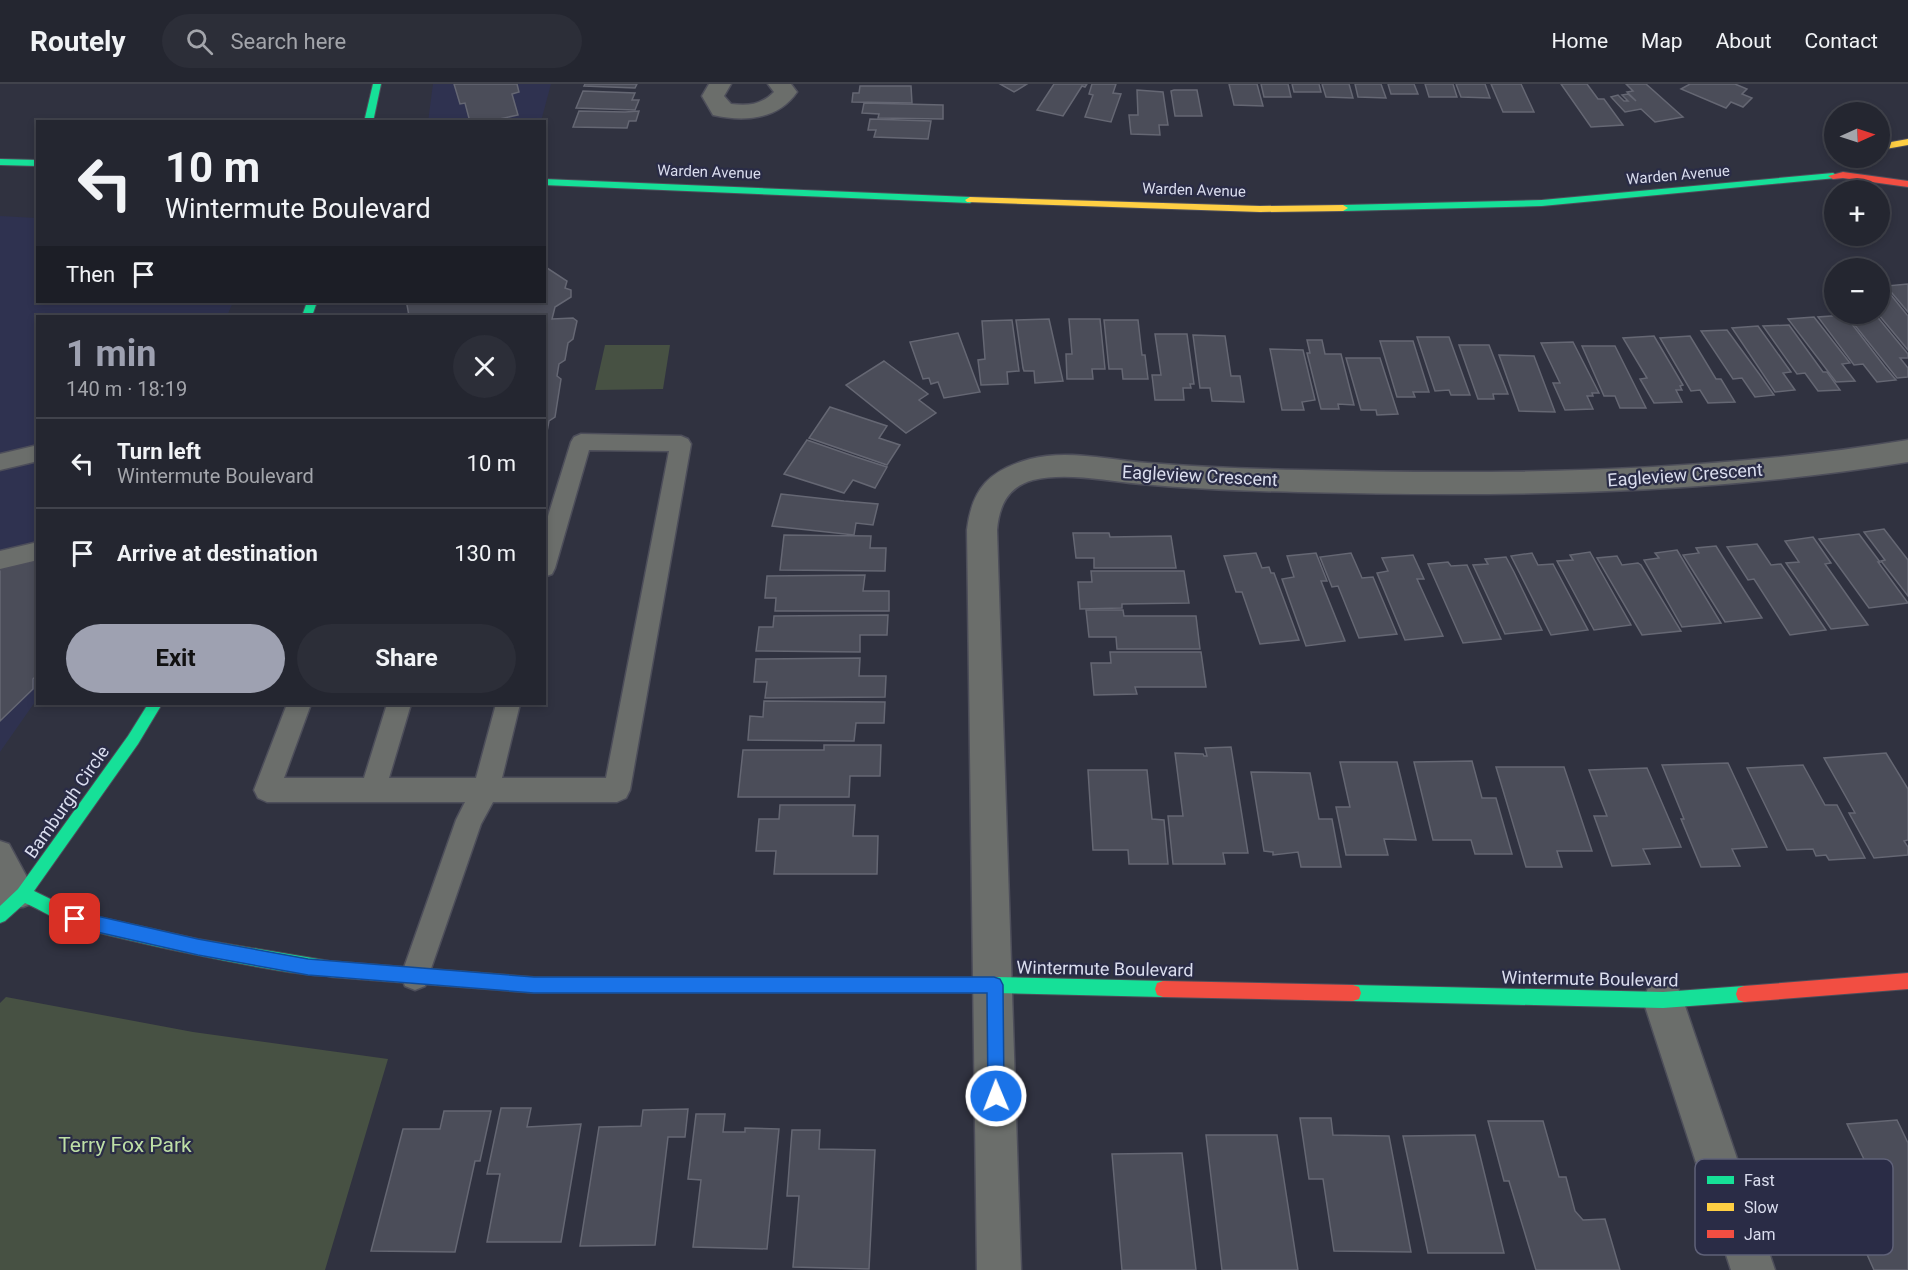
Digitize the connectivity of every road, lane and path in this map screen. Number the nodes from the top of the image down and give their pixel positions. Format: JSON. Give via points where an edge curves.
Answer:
{"nodes":[{"id":1,"x":377,"y":84,"type":"edge"},
{"id":2,"x":720,"y":84,"type":"edge"},
{"id":3,"x":779,"y":84,"type":"edge"},
{"id":4,"x":368,"y":120,"type":"edge"},
{"id":5,"x":1908,"y":142,"type":"edge"},
{"id":6,"x":1890,"y":145,"type":"edge"},
{"id":7,"x":0,"y":162,"type":"edge"},
{"id":8,"x":36,"y":163,"type":"edge"},
{"id":9,"x":1852,"y":168,"type":"edge"},
{"id":10,"x":1843,"y":176,"type":"junction"},
{"id":11,"x":546,"y":182,"type":"edge"},
{"id":12,"x":1908,"y":184,"type":"edge"},
{"id":13,"x":1908,"y":451,"type":"edge"},
{"id":14,"x":36,"y":453,"type":"edge"},
{"id":15,"x":0,"y":462,"type":"edge"},
{"id":16,"x":36,"y":551,"type":"edge"},
{"id":17,"x":0,"y":560,"type":"edge"},
{"id":18,"x":546,"y":561,"type":"edge"},
{"id":19,"x":154,"y":705,"type":"edge"},
{"id":20,"x":299,"y":705,"type":"edge"},
{"id":21,"x":399,"y":705,"type":"edge"},
{"id":22,"x":508,"y":705,"type":"edge"},
{"id":23,"x":373,"y":790,"type":"junction"},
{"id":24,"x":486,"y":790,"type":"junction"},
{"id":25,"x":0,"y":853,"type":"edge"},
{"id":26,"x":12,"y":895,"type":"edge"},
{"id":27,"x":0,"y":916,"type":"edge"},
{"id":28,"x":415,"y":976,"type":"junction"},
{"id":29,"x":1908,"y":981,"type":"edge"},
{"id":30,"x":994,"y":985,"type":"junction"},
{"id":31,"x":1663,"y":1000,"type":"junction"},
{"id":32,"x":1716,"y":1159,"type":"edge"},
{"id":33,"x":1748,"y":1255,"type":"edge"},
{"id":34,"x":999,"y":1270,"type":"edge"},
{"id":35,"x":1753,"y":1270,"type":"edge"}],
"edges":[{"from":1,"to":4,"type":"main road"},
{"from":2,"to":3,"type":"street","via":[[713,96],[721,110],[739,112],[759,111],[778,103],[786,92]]},
{"from":5,"to":6,"type":"main road"},
{"from":7,"to":8,"type":"main road"},
{"from":9,"to":10,"type":"main road"},
{"from":10,"to":11,"type":"main road","name":"Warden Avenue","via":[[1542,203],[1260,209]]},
{"from":10,"to":12,"type":"main road","name":"Warden Avenue"},
{"from":13,"to":30,"type":"street","name":"Eagleview Crescent","via":[[1713,475],[1545,483],[1196,477],[1062,466],[1041,466],[1008,478],[987,501],[982,517]]},
{"from":14,"to":15,"type":"lane"},
{"from":16,"to":17,"type":"lane"},
{"from":18,"to":24,"type":"lane","via":[[581,442],[681,444],[617,790]]},
{"from":19,"to":26,"type":"main road","name":"Bamburgh Circle","via":[[133,740]]},
{"from":20,"to":23,"type":"lane","via":[[267,790]]},
{"from":21,"to":23,"type":"lane"},
{"from":22,"to":24,"type":"lane"},
{"from":23,"to":24,"type":"lane"},
{"from":24,"to":28,"type":"lane","via":[[469,820]]},
{"from":25,"to":26,"type":"lane"},
{"from":26,"to":27,"type":"main road","name":"Bamburgh Circle"},
{"from":26,"to":28,"type":"main road","name":"Wintermute Boulevard","via":[[75,919],[198,947],[308,967]]},
{"from":28,"to":30,"type":"main road","name":"Wintermute Boulevard","via":[[534,985]]},
{"from":29,"to":31,"type":"main road","name":"Wintermute Boulevard"},
{"from":30,"to":31,"type":"main road","name":"Wintermute Boulevard"},
{"from":30,"to":34,"type":"street","name":"Eagleview Crescent"},
{"from":31,"to":32,"type":"street"},
{"from":33,"to":35,"type":"street"}]}
